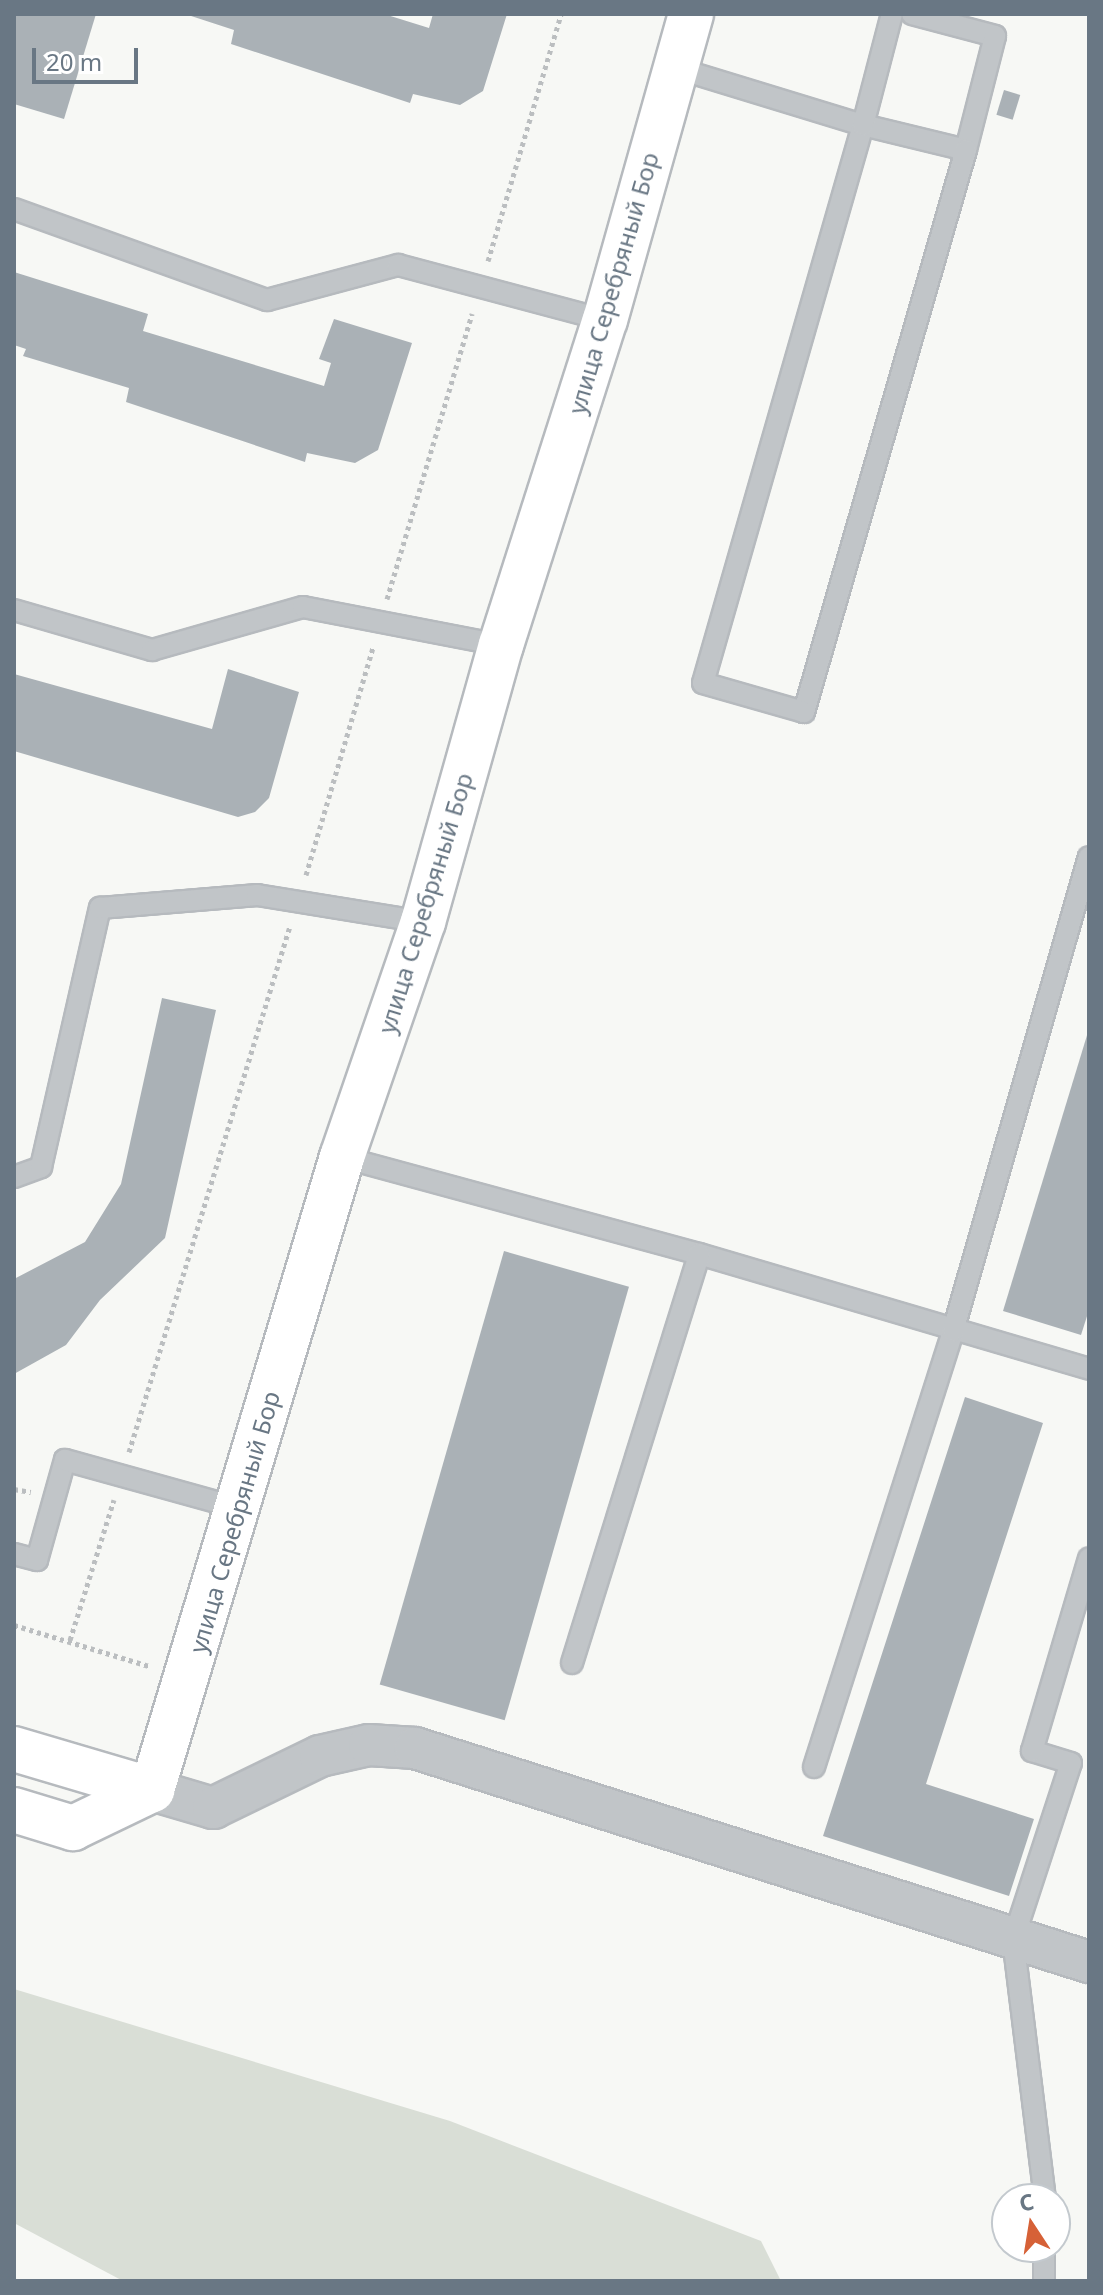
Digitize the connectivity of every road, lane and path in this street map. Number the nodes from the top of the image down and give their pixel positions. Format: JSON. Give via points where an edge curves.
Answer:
{"nodes":[{"id":1,"x":561,"y":14,"type":"edge"},
{"id":2,"x":691,"y":14,"type":"edge"},
{"id":3,"x":892,"y":14,"type":"edge"},
{"id":4,"x":912,"y":14,"type":"edge"},
{"id":5,"x":676,"y":68,"type":"junction"},
{"id":6,"x":863,"y":125,"type":"junction"},
{"id":7,"x":966,"y":150,"type":"junction"},
{"id":8,"x":14,"y":209,"type":"edge"},
{"id":9,"x":480,"y":287,"type":"junction"},
{"id":10,"x":605,"y":320,"type":"junction"},
{"id":11,"x":14,"y":610,"type":"edge"},
{"id":12,"x":381,"y":622,"type":"junction"},
{"id":13,"x":501,"y":645,"type":"junction"},
{"id":14,"x":1089,"y":857,"type":"edge"},
{"id":15,"x":298,"y":902,"type":"junction"},
{"id":16,"x":423,"y":922,"type":"junction"},
{"id":17,"x":342,"y":1157,"type":"junction"},
{"id":18,"x":14,"y":1177,"type":"edge"},
{"id":19,"x":699,"y":1254,"type":"junction"},
{"id":20,"x":953,"y":1331,"type":"junction"},
{"id":21,"x":1089,"y":1369,"type":"edge"},
{"id":22,"x":121,"y":1477,"type":"junction"},
{"id":23,"x":238,"y":1508,"type":"junction"},
{"id":24,"x":14,"y":1554,"type":"edge"},
{"id":25,"x":1089,"y":1558,"type":"edge"},
{"id":26,"x":14,"y":1625,"type":"edge"},
{"id":27,"x":70,"y":1640,"type":"junction"},
{"id":28,"x":572,"y":1663,"type":"dead end"},
{"id":29,"x":188,"y":1679,"type":"junction"},
{"id":30,"x":14,"y":1749,"type":"edge"},
{"id":31,"x":1080,"y":1765,"type":"edge"},
{"id":32,"x":814,"y":1767,"type":"dead end"},
{"id":33,"x":152,"y":1790,"type":"junction"},
{"id":34,"x":14,"y":1810,"type":"edge"},
{"id":35,"x":1013,"y":1940,"type":"junction"},
{"id":36,"x":1089,"y":1962,"type":"edge"},
{"id":37,"x":1043,"y":2183,"type":"edge"}],
"edges":[{"from":1,"to":9,"type":"path"},
{"from":2,"to":5,"type":"street","name":"улица Серебряный Бор"},
{"from":3,"to":6,"type":"lane"},
{"from":4,"to":7,"type":"lane","via":[[995,36]]},
{"from":5,"to":6,"type":"lane"},
{"from":5,"to":10,"type":"street","name":"улица Серебряный Бор"},
{"from":6,"to":7,"type":"lane"},
{"from":6,"to":7,"type":"lane","via":[[703,683],[804,712]]},
{"from":8,"to":9,"type":"lane","via":[[267,300],[398,265]]},
{"from":9,"to":10,"type":"lane"},
{"from":9,"to":12,"type":"path"},
{"from":10,"to":13,"type":"street","name":"улица Серебряный Бор"},
{"from":11,"to":12,"type":"lane","via":[[152,650],[303,607]]},
{"from":12,"to":13,"type":"lane"},
{"from":12,"to":15,"type":"path"},
{"from":13,"to":16,"type":"street","name":"улица Серебряный Бор"},
{"from":14,"to":20,"type":"lane"},
{"from":15,"to":16,"type":"lane"},
{"from":15,"to":18,"type":"lane","via":[[257,895],[100,908],[41,1167]]},
{"from":15,"to":22,"type":"path"},
{"from":16,"to":17,"type":"street","name":"улица Серебряный Бор"},
{"from":17,"to":19,"type":"lane"},
{"from":17,"to":23,"type":"street","name":"улица Серебряный Бор"},
{"from":19,"to":20,"type":"lane"},
{"from":19,"to":28,"type":"lane"},
{"from":20,"to":21,"type":"lane"},
{"from":20,"to":32,"type":"lane"},
{"from":22,"to":23,"type":"lane"},
{"from":22,"to":24,"type":"lane","via":[[65,1460],[37,1560]]},
{"from":22,"to":27,"type":"path"},
{"from":23,"to":29,"type":"street","name":"улица Серебряный Бор"},
{"from":25,"to":31,"type":"lane","via":[[1032,1751]]},
{"from":26,"to":27,"type":"path"},
{"from":27,"to":29,"type":"path"},
{"from":29,"to":33,"type":"street","name":"улица Серебряный Бор"},
{"from":30,"to":33,"type":"street"},
{"from":31,"to":35,"type":"lane"},
{"from":33,"to":34,"type":"street","via":[[73,1828]]},
{"from":33,"to":35,"type":"street","via":[[213,1808],[320,1756],[369,1745],[415,1748]]},
{"from":35,"to":36,"type":"street"},
{"from":35,"to":37,"type":"lane"}]}
